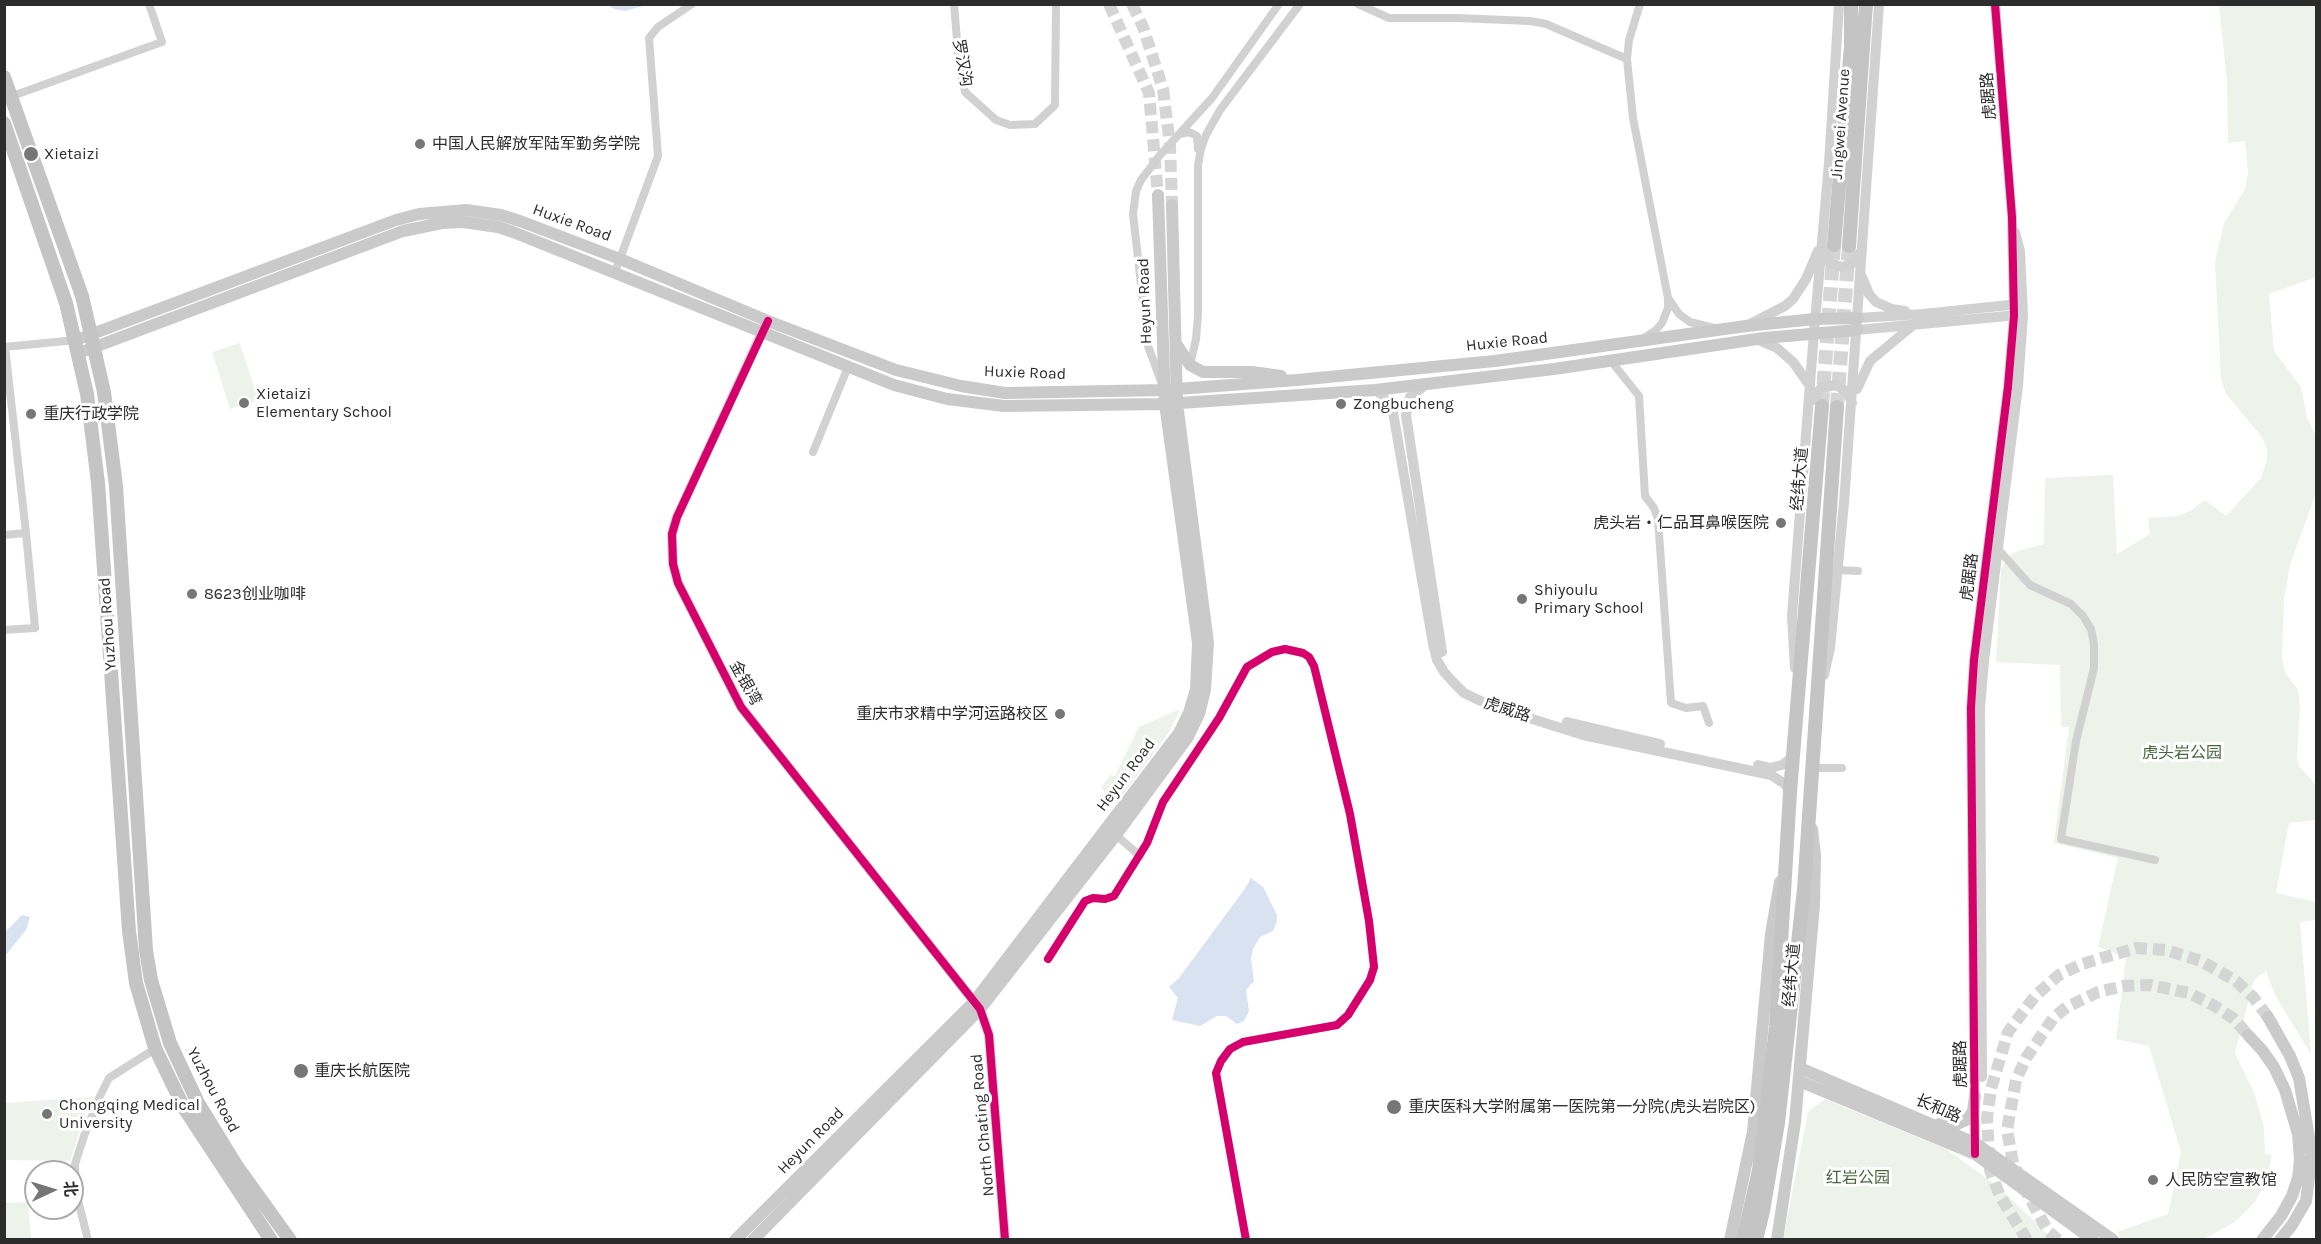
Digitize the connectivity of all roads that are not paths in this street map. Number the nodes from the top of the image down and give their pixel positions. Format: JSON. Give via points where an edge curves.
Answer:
{"nodes":[{"id":1,"x":149,"y":4,"type":"edge"},
{"id":2,"x":692,"y":4,"type":"edge"},
{"id":3,"x":954,"y":4,"type":"edge"},
{"id":4,"x":1056,"y":4,"type":"edge"},
{"id":5,"x":1279,"y":4,"type":"edge"},
{"id":6,"x":1300,"y":4,"type":"edge"},
{"id":7,"x":1358,"y":4,"type":"edge"},
{"id":8,"x":1640,"y":4,"type":"edge"},
{"id":9,"x":1839,"y":4,"type":"edge"},
{"id":10,"x":1851,"y":4,"type":"edge"},
{"id":11,"x":1866,"y":4,"type":"edge"},
{"id":12,"x":1879,"y":4,"type":"edge"},
{"id":13,"x":1995,"y":4,"type":"edge"},
{"id":14,"x":1627,"y":59,"type":"junction"},
{"id":15,"x":5,"y":80,"type":"edge"},
{"id":16,"x":8,"y":97,"type":"edge"},
{"id":17,"x":4,"y":123,"type":"edge"},
{"id":18,"x":1179,"y":134,"type":"junction"},
{"id":19,"x":1198,"y":165,"type":"junction"},
{"id":20,"x":1158,"y":195,"type":"tunnel mouth"},
{"id":21,"x":1172,"y":205,"type":"tunnel mouth"},
{"id":22,"x":1828,"y":244,"type":"junction"},
{"id":23,"x":1855,"y":248,"type":"junction"},
{"id":24,"x":620,"y":259,"type":"junction"},
{"id":25,"x":615,"y":272,"type":"junction"},
{"id":26,"x":1861,"y":275,"type":"junction"},
{"id":27,"x":1668,"y":298,"type":"junction"},
{"id":28,"x":2019,"y":310,"type":"junction"},
{"id":29,"x":1923,"y":314,"type":"junction"},
{"id":30,"x":1815,"y":319,"type":"junction"},
{"id":31,"x":1858,"y":324,"type":"junction"},
{"id":32,"x":765,"y":326,"type":"junction"},
{"id":33,"x":1746,"y":326,"type":"junction"},
{"id":34,"x":1912,"y":326,"type":"junction"},
{"id":35,"x":1723,"y":330,"type":"junction"},
{"id":36,"x":1814,"y":332,"type":"junction"},
{"id":37,"x":1756,"y":339,"type":"junction"},
{"id":38,"x":94,"y":340,"type":"junction"},
{"id":39,"x":1176,"y":341,"type":"junction"},
{"id":40,"x":1636,"y":343,"type":"junction"},
{"id":41,"x":5,"y":347,"type":"edge"},
{"id":42,"x":77,"y":347,"type":"junction"},
{"id":43,"x":1611,"y":361,"type":"junction"},
{"id":44,"x":1190,"y":365,"type":"junction"},
{"id":45,"x":848,"y":366,"type":"junction"},
{"id":46,"x":1297,"y":380,"type":"junction"},
{"id":47,"x":1425,"y":385,"type":"junction"},
{"id":48,"x":1810,"y":386,"type":"junction"},
{"id":49,"x":1170,"y":389,"type":"junction"},
{"id":50,"x":1375,"y":390,"type":"junction"},
{"id":51,"x":1171,"y":403,"type":"junction"},
{"id":52,"x":1852,"y":403,"type":"junction"},
{"id":53,"x":1815,"y":405,"type":"junction"},
{"id":54,"x":1837,"y":407,"type":"tunnel mouth"},
{"id":55,"x":813,"y":452,"type":"dead end"},
{"id":56,"x":26,"y":533,"type":"junction"},
{"id":57,"x":4,"y":535,"type":"edge"},
{"id":58,"x":1997,"y":548,"type":"junction"},
{"id":59,"x":1837,"y":570,"type":"junction"},
{"id":60,"x":1858,"y":571,"type":"dead end"},
{"id":61,"x":4,"y":630,"type":"edge"},
{"id":62,"x":1815,"y":713,"type":"junction"},
{"id":63,"x":1709,"y":723,"type":"dead end"},
{"id":64,"x":1793,"y":756,"type":"junction"},
{"id":65,"x":1812,"y":768,"type":"junction"},
{"id":66,"x":1842,"y":768,"type":"dead end"},
{"id":67,"x":1790,"y":792,"type":"junction"},
{"id":68,"x":1809,"y":797,"type":"junction"},
{"id":69,"x":1116,"y":835,"type":"junction"},
{"id":70,"x":1787,"y":837,"type":"junction"},
{"id":71,"x":1140,"y":856,"type":"junction"},
{"id":72,"x":2155,"y":860,"type":"dead end"},
{"id":73,"x":1048,"y":959,"type":"dead end"},
{"id":74,"x":977,"y":1006,"type":"junction"},
{"id":75,"x":2268,"y":1017,"type":"tunnel mouth"},
{"id":76,"x":2248,"y":1035,"type":"tunnel mouth"},
{"id":77,"x":170,"y":1043,"type":"junction"},
{"id":78,"x":155,"y":1048,"type":"junction"},
{"id":79,"x":1800,"y":1068,"type":"junction"},
{"id":80,"x":1798,"y":1081,"type":"junction"},
{"id":81,"x":1975,"y":1096,"type":"junction"},
{"id":82,"x":1924,"y":1120,"type":"junction"},
{"id":83,"x":1979,"y":1151,"type":"junction"},
{"id":84,"x":231,"y":1169,"type":"junction"},
{"id":85,"x":88,"y":1239,"type":"edge"},
{"id":86,"x":271,"y":1239,"type":"edge"},
{"id":87,"x":290,"y":1239,"type":"edge"},
{"id":88,"x":735,"y":1239,"type":"edge"},
{"id":89,"x":753,"y":1239,"type":"edge"},
{"id":90,"x":1005,"y":1239,"type":"edge"},
{"id":91,"x":1246,"y":1239,"type":"edge"},
{"id":92,"x":1730,"y":1239,"type":"edge"},
{"id":93,"x":1743,"y":1239,"type":"edge"},
{"id":94,"x":1756,"y":1239,"type":"edge"},
{"id":95,"x":1777,"y":1239,"type":"edge"},
{"id":96,"x":2093,"y":1239,"type":"edge"},
{"id":97,"x":2113,"y":1239,"type":"edge"},
{"id":98,"x":2262,"y":1239,"type":"edge"},
{"id":99,"x":2280,"y":1239,"type":"edge"}],
"edges":[{"from":1,"to":16,"type":"street","via":[[162,42]]},
{"from":2,"to":24,"type":"street","via":[[658,27],[650,38],[658,156]]},
{"from":3,"to":4,"type":"street","name":"罗汉沟","via":[[965,92],[996,120],[1011,125],[1035,124],[1055,105]]},
{"from":5,"to":18,"type":"street","via":[[1212,98]]},
{"from":6,"to":19,"type":"street","via":[[1213,121]]},
{"from":7,"to":14,"type":"street","via":[[1389,18],[1546,24]]},
{"from":8,"to":14,"type":"street"},
{"from":9,"to":22,"type":"street"},
{"from":10,"to":22,"type":"main road","name":"Jingwei Avenue","via":[[1851,46]]},
{"from":11,"to":23,"type":"main road","name":"Jingwei Avenue"},
{"from":12,"to":23,"type":"street"},
{"from":13,"to":28,"type":"street","name":"虎踞路"},
{"from":14,"to":27,"type":"street","via":[[1637,143]]},
{"from":15,"to":16,"type":"main road","name":"Yuzhou Road"},
{"from":16,"to":38,"type":"main road","name":"Yuzhou Road","via":[[53,210]]},
{"from":17,"to":42,"type":"main road","name":"Yuzhou Road","via":[[66,303]]},
{"from":18,"to":19,"type":"street","via":[[1190,132],[1197,136]]},
{"from":18,"to":49,"type":"street","via":[[1142,180],[1133,202],[1148,346]]},
{"from":19,"to":44,"type":"street","via":[[1198,315]]},
{"from":20,"to":49,"type":"main road","name":"Heyun Road"},
{"from":21,"to":39,"type":"main road","name":"Heyun Road"},
{"from":22,"to":23,"type":"street","via":[[1824,255],[1830,263],[1842,267],[1853,263]]},
{"from":22,"to":30,"type":"street"},
{"from":22,"to":33,"type":"street","via":[[1793,299]]},
{"from":23,"to":26,"type":"street"},
{"from":24,"to":25,"type":"street"},
{"from":24,"to":32,"type":"main road","name":"Huxie Road"},
{"from":24,"to":38,"type":"main road","name":"Huxie Road","via":[[501,215],[466,210],[419,214]]},
{"from":25,"to":32,"type":"main road","name":"Huxie Road"},
{"from":25,"to":38,"type":"main road","name":"Huxie Road","via":[[498,227],[442,223],[403,231]]},
{"from":26,"to":29,"type":"street","via":[[1876,302]]},
{"from":26,"to":31,"type":"street"},
{"from":27,"to":35,"type":"street","via":[[1690,322]]},
{"from":27,"to":40,"type":"street","via":[[1662,323]]},
{"from":28,"to":29,"type":"street","name":"Huxie Road"},
{"from":28,"to":34,"type":"street","name":"Huxie Road"},
{"from":28,"to":58,"type":"street","name":"虎踞路","via":[[2018,386]]},
{"from":28,"to":81,"type":"street","name":"虎踞路","via":[[1971,699]]},
{"from":29,"to":31,"type":"street","name":"Huxie Road"},
{"from":30,"to":31,"type":"main road","name":"Huxie Road"},
{"from":30,"to":33,"type":"main road","name":"Huxie Road"},
{"from":30,"to":36,"type":"street"},
{"from":31,"to":34,"type":"street","name":"Huxie Road"},
{"from":31,"to":36,"type":"main road","name":"Huxie Road"},
{"from":31,"to":52,"type":"street"},
{"from":32,"to":45,"type":"main road","name":"Huxie Road"},
{"from":32,"to":49,"type":"main road","name":"Huxie Road","via":[[896,370],[1005,393]]},
{"from":32,"to":74,"type":"street","name":"金银湾","via":[[672,534],[678,583],[741,708]]},
{"from":33,"to":35,"type":"main road","name":"Huxie Road"},
{"from":34,"to":52,"type":"street","via":[[1870,361]]},
{"from":35,"to":40,"type":"main road","name":"Huxie Road"},
{"from":36,"to":37,"type":"main road","name":"Huxie Road"},
{"from":36,"to":48,"type":"street"},
{"from":37,"to":43,"type":"main road","name":"Huxie Road"},
{"from":37,"to":48,"type":"street","via":[[1777,348]]},
{"from":38,"to":42,"type":"main road","name":"Huxie Road"},
{"from":38,"to":77,"type":"main road","name":"Yuzhou Road","via":[[116,486],[146,950]]},
{"from":39,"to":44,"type":"main road"},
{"from":39,"to":49,"type":"main road","name":"Heyun Road"},
{"from":40,"to":46,"type":"main road","name":"Huxie Road"},
{"from":41,"to":42,"type":"street"},
{"from":41,"to":56,"type":"street"},
{"from":42,"to":78,"type":"main road","name":"Yuzhou Road","via":[[98,483],[131,955]]},
{"from":43,"to":47,"type":"main road","name":"Huxie Road"},
{"from":43,"to":63,"type":"street","via":[[1640,396],[1645,495],[1658,519],[1671,702],[1686,708],[1703,706]]},
{"from":44,"to":46,"type":"main road","via":[[1203,372],[1262,373]]},
{"from":45,"to":51,"type":"main road","name":"Huxie Road","via":[[921,393],[1004,406]]},
{"from":45,"to":55,"type":"street"},
{"from":46,"to":49,"type":"main road","name":"Huxie Road"},
{"from":47,"to":50,"type":"main road","name":"Huxie Road"},
{"from":47,"to":64,"type":"street","name":"虎威路","via":[[1407,403],[1407,431],[1440,643],[1444,658],[1458,679],[1479,694],[1578,726],[1770,768]]},
{"from":48,"to":53,"type":"street"},
{"from":49,"to":51,"type":"main road","name":"Heyun Road"},
{"from":50,"to":51,"type":"main road","name":"Huxie Road"},
{"from":50,"to":67,"type":"street","name":"虎威路","via":[[1393,412],[1433,644],[1440,666],[1453,682],[1471,697],[1491,706],[1583,735],[1771,774]]},
{"from":51,"to":69,"type":"main road","name":"Heyun Road","via":[[1208,643],[1205,690],[1188,737]]},
{"from":51,"to":74,"type":"main road","name":"Heyun Road","via":[[1197,644],[1196,690],[1189,713],[1179,733]]},
{"from":52,"to":53,"type":"street","via":[[1847,392],[1836,385],[1821,388]]},
{"from":52,"to":59,"type":"street"},
{"from":53,"to":64,"type":"main road","name":"经纬大道"},
{"from":54,"to":62,"type":"main road","name":"经纬大道"},
{"from":56,"to":57,"type":"street"},
{"from":56,"to":61,"type":"street","via":[[35,628]]},
{"from":58,"to":72,"type":"street","via":[[2030,585],[2071,604],[2091,629],[2094,668],[2076,741],[2061,839]]},
{"from":58,"to":83,"type":"street","name":"虎踞路","via":[[1980,718]]},
{"from":59,"to":60,"type":"street"},
{"from":59,"to":62,"type":"street","via":[[1830,648]]},
{"from":62,"to":65,"type":"main road","name":"经纬大道"},
{"from":64,"to":67,"type":"main road","name":"经纬大道"},
{"from":65,"to":66,"type":"street"},
{"from":65,"to":68,"type":"main road","name":"经纬大道"},
{"from":67,"to":70,"type":"main road","name":"经纬大道"},
{"from":68,"to":79,"type":"main road","name":"经纬大道","via":[[1815,905]]},
{"from":68,"to":94,"type":"main road","via":[[1804,889],[1778,1123]]},
{"from":69,"to":71,"type":"street"},
{"from":69,"to":74,"type":"main road","name":"Heyun Road"},
{"from":70,"to":92,"type":"main road","name":"经纬大道","via":[[1771,934],[1753,1132]]},
{"from":70,"to":93,"type":"main road","name":"经纬大道","via":[[1783,945],[1767,1121]]},
{"from":71,"to":73,"type":"street","via":[[1114,896],[1085,901]]},
{"from":71,"to":91,"type":"street","via":[[1164,801],[1219,718],[1247,667],[1278,650],[1294,650],[1309,657],[1350,814],[1374,967],[1348,1016],[1338,1025],[1243,1042],[1230,1049],[1221,1061],[1216,1073]]},
{"from":74,"to":88,"type":"main road","name":"Heyun Road"},
{"from":74,"to":89,"type":"main road","name":"Heyun Road"},
{"from":74,"to":90,"type":"street","name":"North Chating Road","via":[[989,1035]]},
{"from":75,"to":99,"type":"main road","via":[[2299,1078],[2312,1155],[2306,1201]]},
{"from":76,"to":98,"type":"main road","via":[[2268,1059],[2284,1090],[2298,1134],[2300,1160],[2292,1196]]},
{"from":77,"to":78,"type":"street"},
{"from":77,"to":84,"type":"main road","name":"Yuzhou Road"},
{"from":78,"to":84,"type":"main road","name":"Yuzhou Road","via":[[184,1108]]},
{"from":78,"to":85,"type":"street","via":[[109,1078],[84,1136],[75,1164],[76,1192]]},
{"from":79,"to":80,"type":"main road","name":"经纬大道"},
{"from":79,"to":82,"type":"main road","name":"长和路"},
{"from":80,"to":83,"type":"main road","name":"长和路"},
{"from":80,"to":95,"type":"main road","name":"经纬大道"},
{"from":81,"to":82,"type":"main road","via":[[1971,1116],[1964,1122],[1944,1125]]},
{"from":81,"to":83,"type":"street","name":"虎踞路"},
{"from":82,"to":83,"type":"main road","name":"长和路"},
{"from":83,"to":96,"type":"main road","name":"长和路"},
{"from":83,"to":97,"type":"main road","name":"长和路"},
{"from":84,"to":86,"type":"main road"},
{"from":84,"to":87,"type":"main road"}]}
